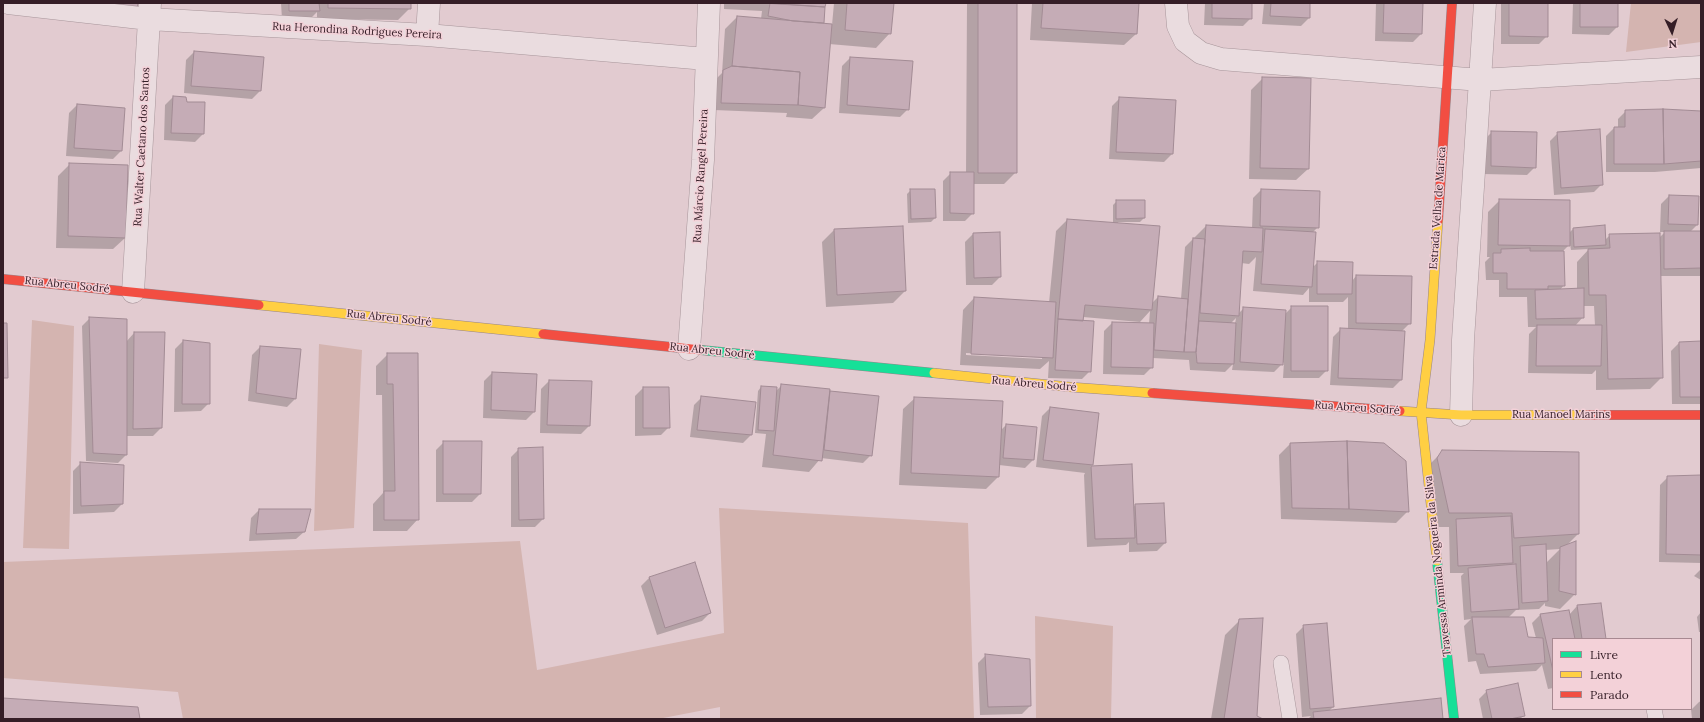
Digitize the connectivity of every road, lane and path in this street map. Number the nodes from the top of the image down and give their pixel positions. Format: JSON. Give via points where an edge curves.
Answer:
{"nodes":[{"id":1,"x":8,"y":3,"type":"edge"},
{"id":2,"x":429,"y":3,"type":"edge"},
{"id":3,"x":709,"y":3,"type":"edge"},
{"id":4,"x":1176,"y":3,"type":"edge"},
{"id":5,"x":1452,"y":3,"type":"edge"},
{"id":6,"x":1485,"y":3,"type":"edge"},
{"id":7,"x":150,"y":11,"type":"edge"},
{"id":8,"x":427,"y":35,"type":"junction"},
{"id":9,"x":706,"y":60,"type":"junction"},
{"id":10,"x":1701,"y":67,"type":"edge"},
{"id":11,"x":1446,"y":78,"type":"junction"},
{"id":12,"x":1480,"y":80,"type":"junction"},
{"id":13,"x":3,"y":279,"type":"edge"},
{"id":14,"x":133,"y":292,"type":"junction"},
{"id":15,"x":689,"y":349,"type":"junction"},
{"id":16,"x":1422,"y":412,"type":"junction"},
{"id":17,"x":1461,"y":415,"type":"junction"},
{"id":18,"x":1701,"y":415,"type":"edge"},
{"id":19,"x":1281,"y":663,"type":"dead end"},
{"id":20,"x":1290,"y":719,"type":"edge"},
{"id":21,"x":1454,"y":719,"type":"edge"}],
"edges":[{"from":1,"to":7,"type":"street","name":"Rua Herondina Rodrigues Pereira"},
{"from":2,"to":8,"type":"street"},
{"from":3,"to":9,"type":"street","name":"Rua Márcio Rangel Pereira"},
{"from":4,"to":11,"type":"street","via":[[1178,26],[1185,41],[1201,53],[1221,59]]},
{"from":5,"to":11,"type":"main road","name":"Estrada Velha de Marica"},
{"from":6,"to":12,"type":"street"},
{"from":7,"to":8,"type":"street","name":"Rua Herondina Rodrigues Pereira"},
{"from":7,"to":14,"type":"street","name":"Rua Walter Caetano dos Santos"},
{"from":8,"to":9,"type":"street","name":"Rua Herondina Rodrigues Pereira"},
{"from":9,"to":15,"type":"street","name":"Rua Márcio Rangel Pereira","via":[[703,160]]},
{"from":10,"to":12,"type":"street"},
{"from":11,"to":12,"type":"street"},
{"from":11,"to":16,"type":"main road","name":"Estrada Velha de Marica","via":[[1430,340]]},
{"from":12,"to":17,"type":"street"},
{"from":13,"to":14,"type":"main road","name":"Rua Abreu Sodré"},
{"from":14,"to":15,"type":"main road","name":"Rua Abreu Sodré"},
{"from":15,"to":16,"type":"main road","name":"Rua Abreu Sodré","via":[[1070,388]]},
{"from":16,"to":17,"type":"main road","name":"Rua Manoel Marins"},
{"from":16,"to":21,"type":"main road","name":"Travessa Arminda Nogueira da Silva"},
{"from":17,"to":18,"type":"main road","name":"Rua Manoel Marins"},
{"from":19,"to":20,"type":"lane"}]}
